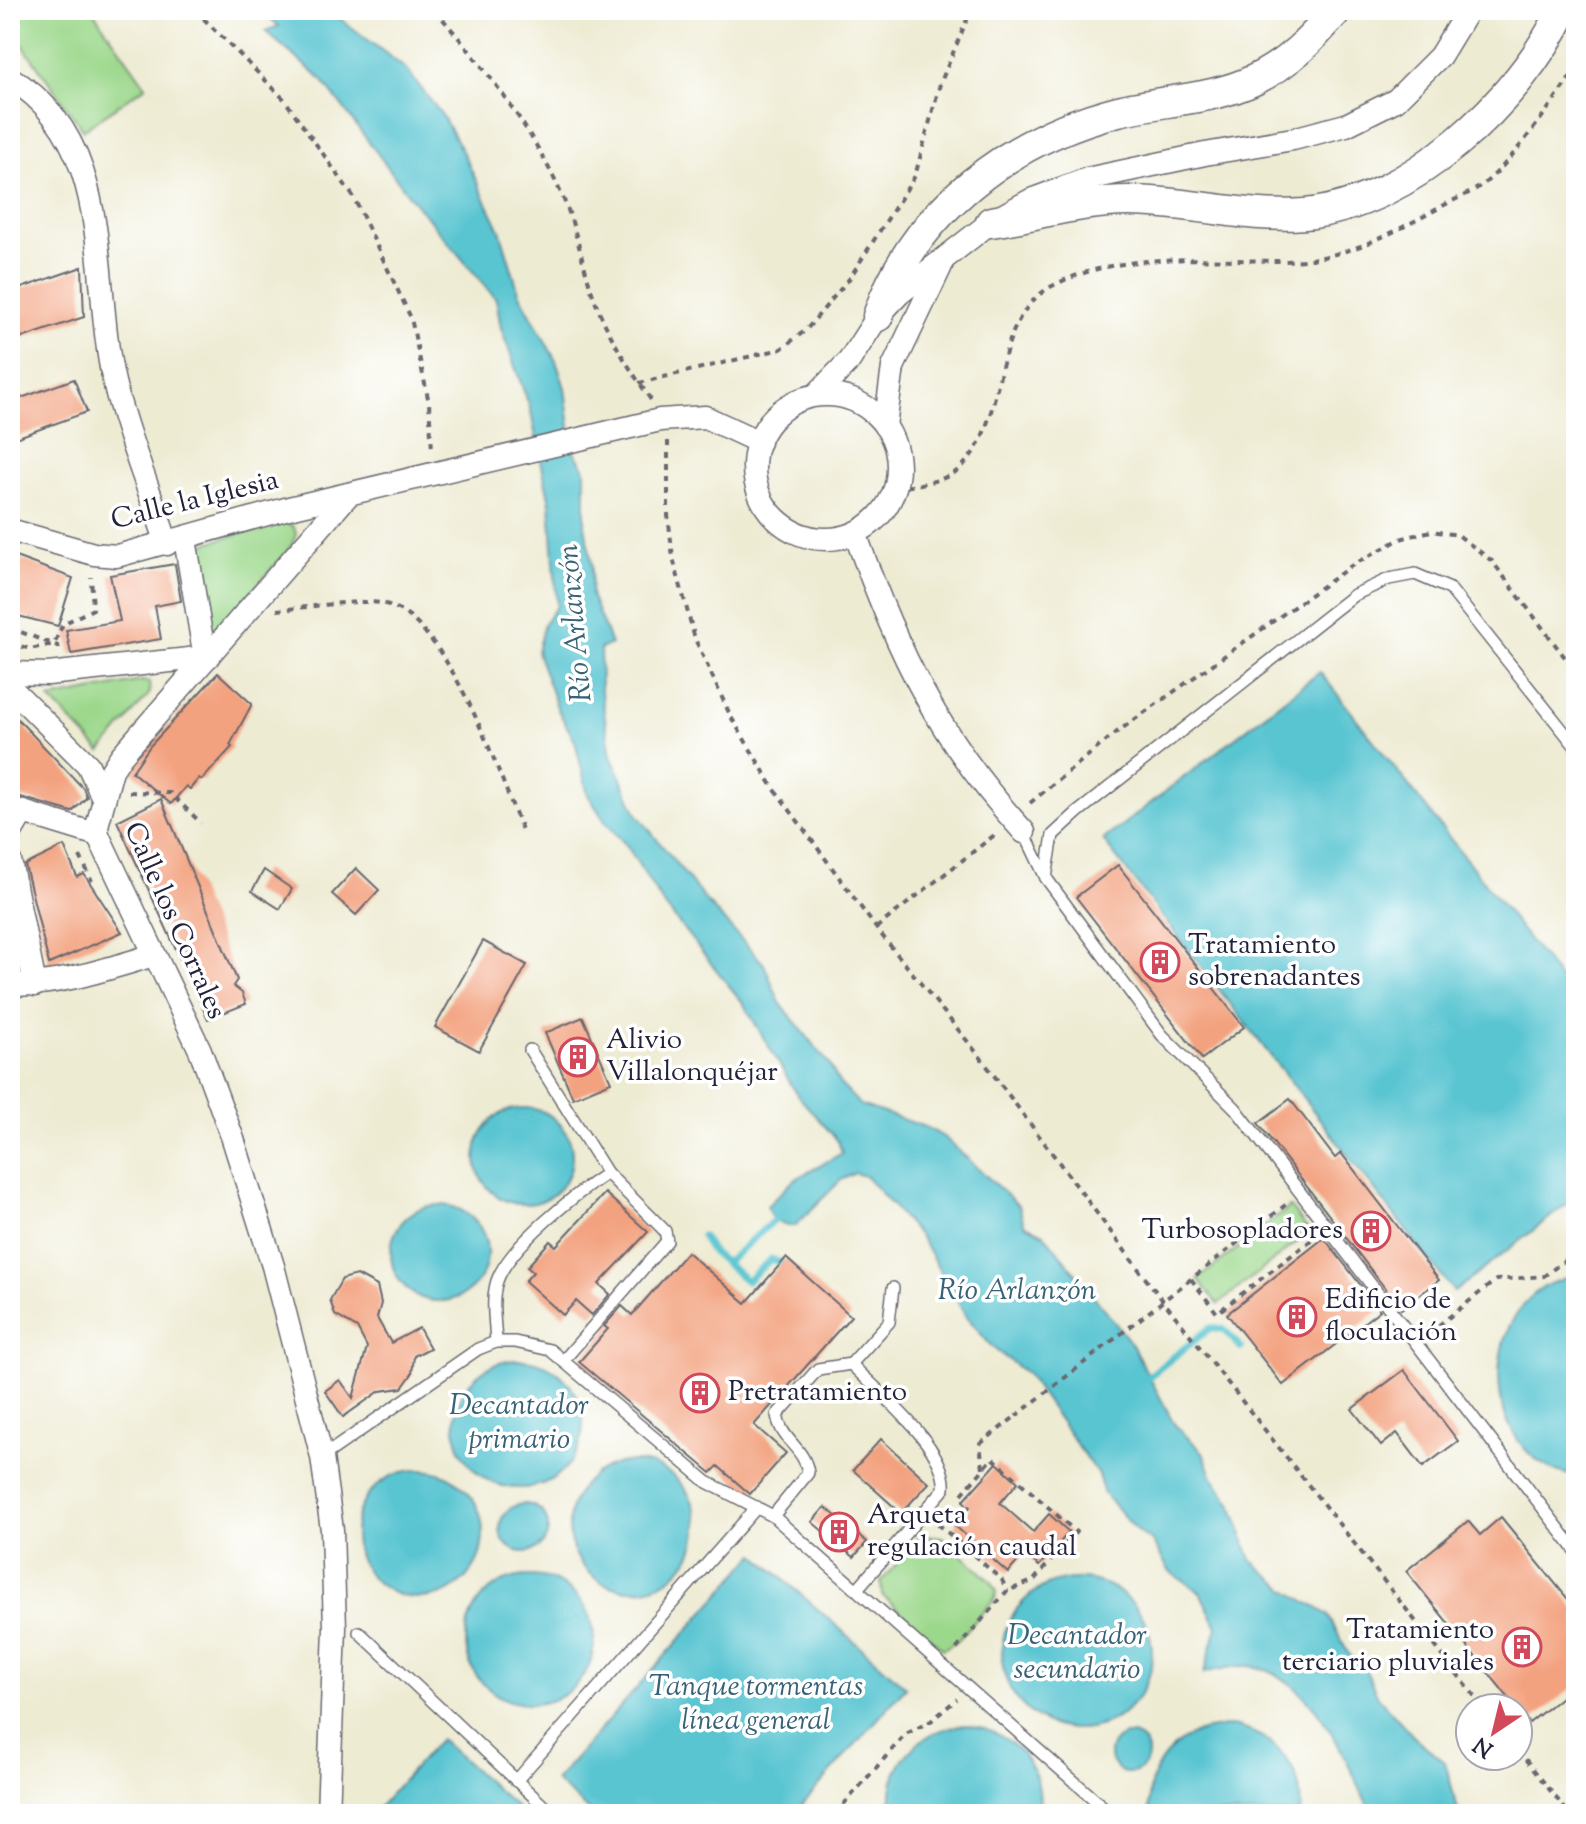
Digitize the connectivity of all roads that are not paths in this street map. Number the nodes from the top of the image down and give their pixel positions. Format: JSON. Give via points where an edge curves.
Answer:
{"nodes":[{"id":1,"x":1337,"y":10,"type":"edge"},
{"id":2,"x":1468,"y":10,"type":"edge"},
{"id":3,"x":1563,"y":10,"type":"edge"},
{"id":4,"x":10,"y":78,"type":"edge"},
{"id":5,"x":991,"y":222,"type":"junction"},
{"id":6,"x":946,"y":258,"type":"junction"},
{"id":7,"x":878,"y":316,"type":"junction"},
{"id":8,"x":816,"y":395,"type":"junction"},
{"id":9,"x":885,"y":426,"type":"junction"},
{"id":10,"x":759,"y":442,"type":"junction"},
{"id":11,"x":349,"y":494,"type":"junction"},
{"id":12,"x":289,"y":508,"type":"junction"},
{"id":13,"x":10,"y":530,"type":"edge"},
{"id":14,"x":855,"y":533,"type":"junction"},
{"id":15,"x":309,"y":540,"type":"junction"},
{"id":16,"x":176,"y":541,"type":"junction"},
{"id":17,"x":207,"y":658,"type":"junction"},
{"id":18,"x":151,"y":663,"type":"junction"},
{"id":19,"x":10,"y":673,"type":"edge"},
{"id":20,"x":48,"y":674,"type":"junction"},
{"id":21,"x":10,"y":687,"type":"edge"},
{"id":22,"x":170,"y":700,"type":"junction"},
{"id":23,"x":32,"y":704,"type":"junction"},
{"id":24,"x":1576,"y":747,"type":"edge"},
{"id":25,"x":102,"y":771,"type":"junction"},
{"id":26,"x":17,"y":810,"type":"edge"},
{"id":27,"x":1024,"y":832,"type":"joint"},
{"id":28,"x":10,"y":834,"type":"edge"},
{"id":29,"x":98,"y":835,"type":"junction"},
{"id":30,"x":10,"y":861,"type":"edge"},
{"id":31,"x":1046,"y":878,"type":"junction"},
{"id":32,"x":154,"y":955,"type":"junction"},
{"id":33,"x":10,"y":985,"type":"edge"},
{"id":34,"x":35,"y":985,"type":"junction"},
{"id":35,"x":530,"y":1050,"type":"dead end"},
{"id":36,"x":607,"y":1173,"type":"junction"},
{"id":37,"x":893,"y":1288,"type":"dead end"},
{"id":38,"x":496,"y":1342,"type":"junction"},
{"id":39,"x":563,"y":1361,"type":"junction"},
{"id":40,"x":851,"y":1364,"type":"junction"},
{"id":41,"x":322,"y":1457,"type":"junction"},
{"id":42,"x":757,"y":1507,"type":"junction"},
{"id":43,"x":773,"y":1516,"type":"junction"},
{"id":44,"x":1576,"y":1551,"type":"edge"},
{"id":45,"x":858,"y":1588,"type":"junction"},
{"id":46,"x":359,"y":1632,"type":"dead end"},
{"id":47,"x":516,"y":1781,"type":"junction"},
{"id":48,"x":328,"y":1814,"type":"edge"},
{"id":49,"x":552,"y":1814,"type":"edge"},
{"id":50,"x":1111,"y":1814,"type":"edge"}],
"edges":[{"from":1,"to":7,"type":"main road","via":[[1295,56],[1252,81],[1080,122],[993,167],[923,233],[895,273]]},
{"from":2,"to":5,"type":"street","via":[[1440,56],[1396,100],[1346,125],[1087,179]]},
{"from":3,"to":5,"type":"main road","via":[[1520,79],[1483,121],[1423,168],[1373,195],[1307,214],[1128,201]]},
{"from":4,"to":16,"type":"street","via":[[48,109],[79,161],[100,242],[115,385]]},
{"from":5,"to":6,"type":"street"},
{"from":6,"to":7,"type":"street"},
{"from":6,"to":9,"type":"street","via":[[893,367]]},
{"from":7,"to":8,"type":"street","via":[[849,361]]},
{"from":8,"to":9,"type":"street","via":[[851,400]]},
{"from":8,"to":10,"type":"street","via":[[786,407]]},
{"from":9,"to":14,"type":"street","via":[[899,462],[895,489],[885,510]]},
{"from":10,"to":11,"type":"street","name":"Calle la Iglesia","via":[[705,417],[660,420]]},
{"from":10,"to":14,"type":"street","via":[[754,464],[757,487],[782,524],[825,539]]},
{"from":11,"to":12,"type":"street","name":"Calle la Iglesia"},
{"from":11,"to":15,"type":"street"},
{"from":12,"to":15,"type":"street","via":[[307,519]]},
{"from":12,"to":16,"type":"street","name":"Calle la Iglesia"},
{"from":13,"to":16,"type":"street","name":"Calle la Iglesia","via":[[117,556]]},
{"from":14,"to":27,"type":"street","via":[[918,687],[961,758]]},
{"from":15,"to":17,"type":"street"},
{"from":16,"to":17,"type":"street"},
{"from":17,"to":18,"type":"street"},
{"from":17,"to":22,"type":"street"},
{"from":18,"to":20,"type":"street"},
{"from":18,"to":22,"type":"street","via":[[171,684]]},
{"from":19,"to":20,"type":"street"},
{"from":20,"to":23,"type":"street","via":[[33,691]]},
{"from":21,"to":23,"type":"street"},
{"from":22,"to":25,"type":"street"},
{"from":23,"to":25,"type":"street"},
{"from":24,"to":31,"type":"lane","via":[[1450,589],[1415,574],[1389,579],[1354,595],[1078,812],[1053,835]]},
{"from":25,"to":29,"type":"street","name":"Calle los Corrales","via":[[111,795]]},
{"from":26,"to":28,"type":"street"},
{"from":26,"to":29,"type":"street"},
{"from":27,"to":31,"type":"lane"},
{"from":29,"to":32,"type":"street","name":"Calle los Corrales"},
{"from":30,"to":34,"type":"street"},
{"from":31,"to":44,"type":"lane","via":[[1162,1035],[1236,1109]]},
{"from":32,"to":34,"type":"street"},
{"from":32,"to":41,"type":"street","name":"Calle los Corrales","via":[[200,1050],[273,1266]]},
{"from":33,"to":34,"type":"street"},
{"from":35,"to":36,"type":"lane"},
{"from":36,"to":38,"type":"lane","via":[[572,1196],[498,1278],[493,1300]]},
{"from":36,"to":39,"type":"lane","via":[[665,1231],[667,1241]]},
{"from":37,"to":40,"type":"lane","via":[[889,1322]]},
{"from":38,"to":39,"type":"lane","via":[[533,1344]]},
{"from":38,"to":41,"type":"lane","via":[[431,1378]]},
{"from":39,"to":42,"type":"lane","via":[[707,1482]]},
{"from":40,"to":43,"type":"lane","via":[[818,1369],[777,1415],[783,1436],[800,1451],[808,1473]]},
{"from":40,"to":45,"type":"lane","via":[[934,1451],[946,1474],[944,1489]]},
{"from":41,"to":48,"type":"street","name":"Calle los Corrales","via":[[332,1530],[335,1628]]},
{"from":42,"to":43,"type":"lane"},
{"from":42,"to":47,"type":"lane"},
{"from":43,"to":45,"type":"lane"},
{"from":45,"to":50,"type":"lane"},
{"from":46,"to":47,"type":"lane"},
{"from":47,"to":49,"type":"lane"}]}
